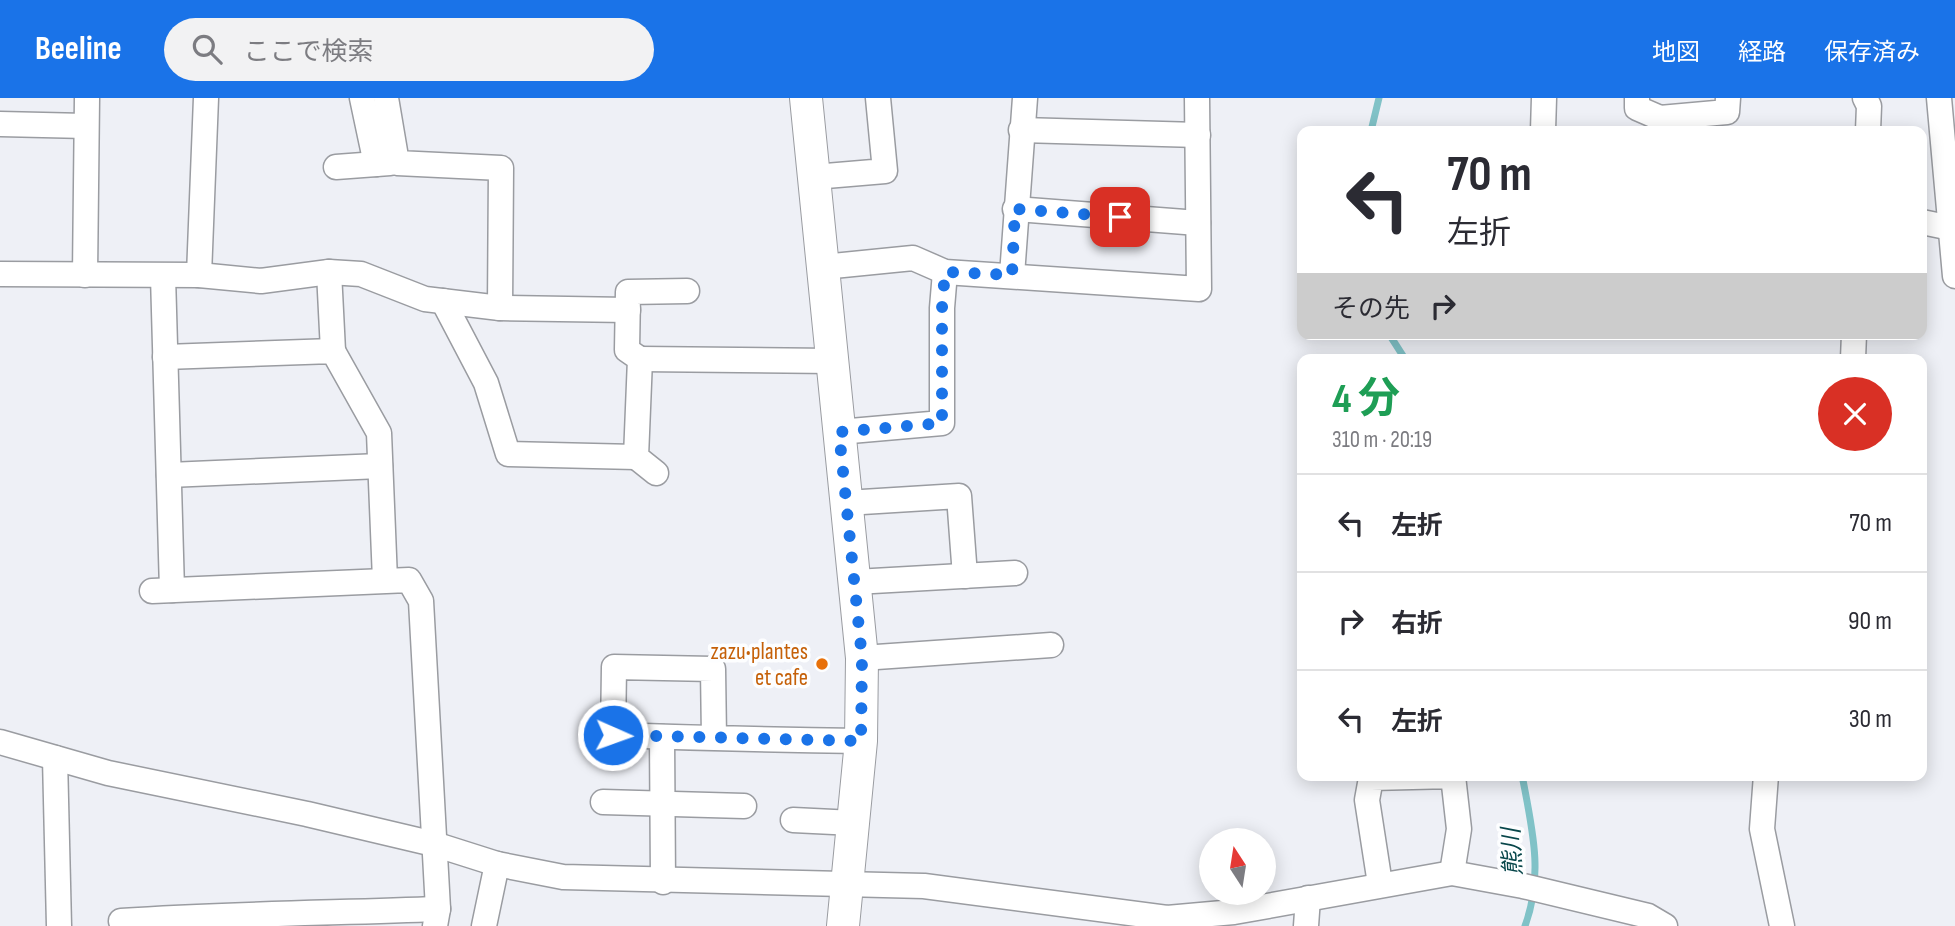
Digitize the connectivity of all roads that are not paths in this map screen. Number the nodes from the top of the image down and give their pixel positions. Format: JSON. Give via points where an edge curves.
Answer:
{"nodes":[{"id":1,"x":87,"y":98,"type":"edge"},
{"id":2,"x":206,"y":98,"type":"edge"},
{"id":3,"x":362,"y":98,"type":"edge"},
{"id":4,"x":386,"y":98,"type":"edge"},
{"id":5,"x":806,"y":98,"type":"edge"},
{"id":6,"x":878,"y":98,"type":"edge"},
{"id":7,"x":1026,"y":98,"type":"edge"},
{"id":8,"x":1197,"y":98,"type":"edge"},
{"id":9,"x":1544,"y":98,"type":"edge"},
{"id":10,"x":1637,"y":98,"type":"edge"},
{"id":11,"x":1728,"y":98,"type":"edge"},
{"id":12,"x":1865,"y":98,"type":"edge"},
{"id":13,"x":1939,"y":98,"type":"edge"},
{"id":14,"x":0,"y":124,"type":"edge"},
{"id":15,"x":1660,"y":125,"type":"edge"},
{"id":16,"x":86,"y":126,"type":"junction"},
{"id":17,"x":1543,"y":126,"type":"edge"},
{"id":18,"x":1868,"y":126,"type":"edge"},
{"id":19,"x":1021,"y":130,"type":"junction"},
{"id":20,"x":1198,"y":135,"type":"junction"},
{"id":21,"x":386,"y":163,"type":"junction"},
{"id":22,"x":1950,"y":165,"type":"edge"},
{"id":23,"x":336,"y":167,"type":"dead end"},
{"id":24,"x":814,"y":177,"type":"junction"},
{"id":25,"x":1015,"y":209,"type":"junction"},
{"id":26,"x":1198,"y":223,"type":"junction"},
{"id":27,"x":1927,"y":223,"type":"edge"},
{"id":28,"x":1951,"y":228,"type":"junction"},
{"id":29,"x":823,"y":267,"type":"junction"},
{"id":30,"x":329,"y":272,"type":"junction"},
{"id":31,"x":945,"y":272,"type":"junction"},
{"id":32,"x":0,"y":274,"type":"edge"},
{"id":33,"x":85,"y":275,"type":"junction"},
{"id":34,"x":199,"y":275,"type":"junction"},
{"id":35,"x":1012,"y":275,"type":"junction"},
{"id":36,"x":163,"y":276,"type":"junction"},
{"id":37,"x":1955,"y":276,"type":"edge"},
{"id":38,"x":687,"y":291,"type":"dead end"},
{"id":39,"x":443,"y":301,"type":"junction"},
{"id":40,"x":500,"y":308,"type":"junction"},
{"id":41,"x":628,"y":310,"type":"junction"},
{"id":42,"x":333,"y":351,"type":"junction"},
{"id":43,"x":165,"y":357,"type":"junction"},
{"id":44,"x":640,"y":359,"type":"junction"},
{"id":45,"x":833,"y":361,"type":"junction"},
{"id":46,"x":839,"y":432,"type":"junction"},
{"id":47,"x":636,"y":457,"type":"junction"},
{"id":48,"x":380,"y":466,"type":"junction"},
{"id":49,"x":656,"y":473,"type":"dead end"},
{"id":50,"x":169,"y":475,"type":"junction"},
{"id":51,"x":846,"y":503,"type":"junction"},
{"id":52,"x":1015,"y":573,"type":"dead end"},
{"id":53,"x":965,"y":576,"type":"junction"},
{"id":54,"x":385,"y":580,"type":"junction"},
{"id":55,"x":855,"y":582,"type":"junction"},
{"id":56,"x":1051,"y":645,"type":"dead end"},
{"id":57,"x":862,"y":658,"type":"junction"},
{"id":58,"x":662,"y":737,"type":"junction"},
{"id":59,"x":714,"y":738,"type":"junction"},
{"id":60,"x":861,"y":741,"type":"junction"},
{"id":61,"x":0,"y":742,"type":"edge"},
{"id":62,"x":55,"y":758,"type":"junction"},
{"id":63,"x":1370,"y":781,"type":"edge"},
{"id":64,"x":1454,"y":781,"type":"edge"},
{"id":65,"x":1766,"y":781,"type":"edge"},
{"id":66,"x":603,"y":802,"type":"dead end"},
{"id":67,"x":663,"y":804,"type":"junction"},
{"id":68,"x":744,"y":806,"type":"dead end"},
{"id":69,"x":793,"y":820,"type":"dead end"},
{"id":70,"x":854,"y":823,"type":"junction"},
{"id":71,"x":434,"y":844,"type":"junction"},
{"id":72,"x":497,"y":864,"type":"junction"},
{"id":73,"x":1452,"y":873,"type":"junction"},
{"id":74,"x":663,"y":881,"type":"junction"},
{"id":75,"x":848,"y":882,"type":"junction"},
{"id":76,"x":1380,"y":884,"type":"junction"},
{"id":77,"x":1308,"y":898,"type":"junction"},
{"id":78,"x":437,"y":918,"type":"edge"},
{"id":79,"x":1113,"y":918,"type":"edge"},
{"id":80,"x":121,"y":921,"type":"dead end"},
{"id":81,"x":59,"y":926,"type":"edge"},
{"id":82,"x":484,"y":926,"type":"edge"},
{"id":83,"x":843,"y":926,"type":"edge"},
{"id":84,"x":1306,"y":926,"type":"edge"},
{"id":85,"x":1665,"y":926,"type":"edge"},
{"id":86,"x":1782,"y":926,"type":"edge"}],
"edges":[{"from":1,"to":16,"type":"street"},
{"from":2,"to":34,"type":"street"},
{"from":3,"to":21,"type":"street"},
{"from":4,"to":21,"type":"street"},
{"from":5,"to":24,"type":"street"},
{"from":6,"to":24,"type":"street","via":[[886,171]]},
{"from":7,"to":19,"type":"street"},
{"from":8,"to":20,"type":"street"},
{"from":9,"to":17,"type":"street"},
{"from":10,"to":15,"type":"street","via":[[1637,108]]},
{"from":11,"to":15,"type":"street","via":[[1727,112]]},
{"from":12,"to":18,"type":"street"},
{"from":13,"to":22,"type":"street"},
{"from":14,"to":16,"type":"street"},
{"from":16,"to":33,"type":"street"},
{"from":19,"to":20,"type":"street"},
{"from":19,"to":25,"type":"street"},
{"from":20,"to":26,"type":"street"},
{"from":21,"to":23,"type":"street"},
{"from":21,"to":40,"type":"street","via":[[500,168]]},
{"from":22,"to":28,"type":"street"},
{"from":24,"to":29,"type":"street"},
{"from":25,"to":26,"type":"street"},
{"from":25,"to":35,"type":"street"},
{"from":26,"to":35,"type":"street","via":[[1199,289]]},
{"from":27,"to":28,"type":"street"},
{"from":28,"to":37,"type":"street"},
{"from":29,"to":31,"type":"street","via":[[913,258]]},
{"from":29,"to":45,"type":"street"},
{"from":30,"to":34,"type":"street","via":[[261,281]]},
{"from":30,"to":39,"type":"street","via":[[361,274],[425,299]]},
{"from":30,"to":42,"type":"street"},
{"from":31,"to":35,"type":"street"},
{"from":31,"to":46,"type":"street","via":[[942,423]]},
{"from":32,"to":33,"type":"street"},
{"from":33,"to":36,"type":"street"},
{"from":34,"to":36,"type":"street"},
{"from":36,"to":43,"type":"street"},
{"from":38,"to":41,"type":"street","via":[[628,292]]},
{"from":39,"to":40,"type":"street"},
{"from":39,"to":47,"type":"street","via":[[486,383],[508,454]]},
{"from":40,"to":41,"type":"street"},
{"from":41,"to":44,"type":"street","via":[[627,350]]},
{"from":42,"to":43,"type":"street"},
{"from":42,"to":48,"type":"street","via":[[379,433]]},
{"from":43,"to":50,"type":"street"},
{"from":44,"to":45,"type":"street"},
{"from":44,"to":47,"type":"street"},
{"from":45,"to":46,"type":"street"},
{"from":46,"to":51,"type":"street"},
{"from":47,"to":49,"type":"street"},
{"from":48,"to":50,"type":"street"},
{"from":48,"to":54,"type":"street"},
{"from":50,"to":54,"type":"street","via":[[162,590]]},
{"from":51,"to":53,"type":"street","via":[[959,496]]},
{"from":51,"to":55,"type":"street"},
{"from":52,"to":53,"type":"street"},
{"from":53,"to":55,"type":"street"},
{"from":54,"to":71,"type":"street","via":[[409,580],[421,601]]},
{"from":55,"to":57,"type":"street"},
{"from":56,"to":57,"type":"street"},
{"from":57,"to":60,"type":"street"},
{"from":58,"to":59,"type":"street"},
{"from":58,"to":59,"type":"street","via":[[613,735],[614,667],[713,669]]},
{"from":58,"to":67,"type":"street"},
{"from":59,"to":60,"type":"street"},
{"from":60,"to":70,"type":"street"},
{"from":61,"to":62,"type":"street"},
{"from":62,"to":71,"type":"street"},
{"from":62,"to":81,"type":"street"},
{"from":63,"to":76,"type":"street","via":[[1367,800]]},
{"from":64,"to":73,"type":"street","via":[[1459,829]]},
{"from":65,"to":86,"type":"street","via":[[1762,829]]},
{"from":66,"to":67,"type":"street"},
{"from":67,"to":68,"type":"street"},
{"from":67,"to":74,"type":"street"},
{"from":69,"to":70,"type":"street"},
{"from":70,"to":75,"type":"street"},
{"from":71,"to":72,"type":"street"},
{"from":71,"to":78,"type":"street"},
{"from":72,"to":74,"type":"street","via":[[563,877]]},
{"from":72,"to":82,"type":"street"},
{"from":73,"to":76,"type":"street"},
{"from":73,"to":85,"type":"street","via":[[1648,916]]},
{"from":74,"to":75,"type":"street"},
{"from":75,"to":79,"type":"street","via":[[924,886]]},
{"from":75,"to":83,"type":"street"},
{"from":76,"to":77,"type":"street"},
{"from":77,"to":79,"type":"street","via":[[1234,912]]},
{"from":77,"to":84,"type":"street"},
{"from":78,"to":80,"type":"street","via":[[202,915]]}]}
